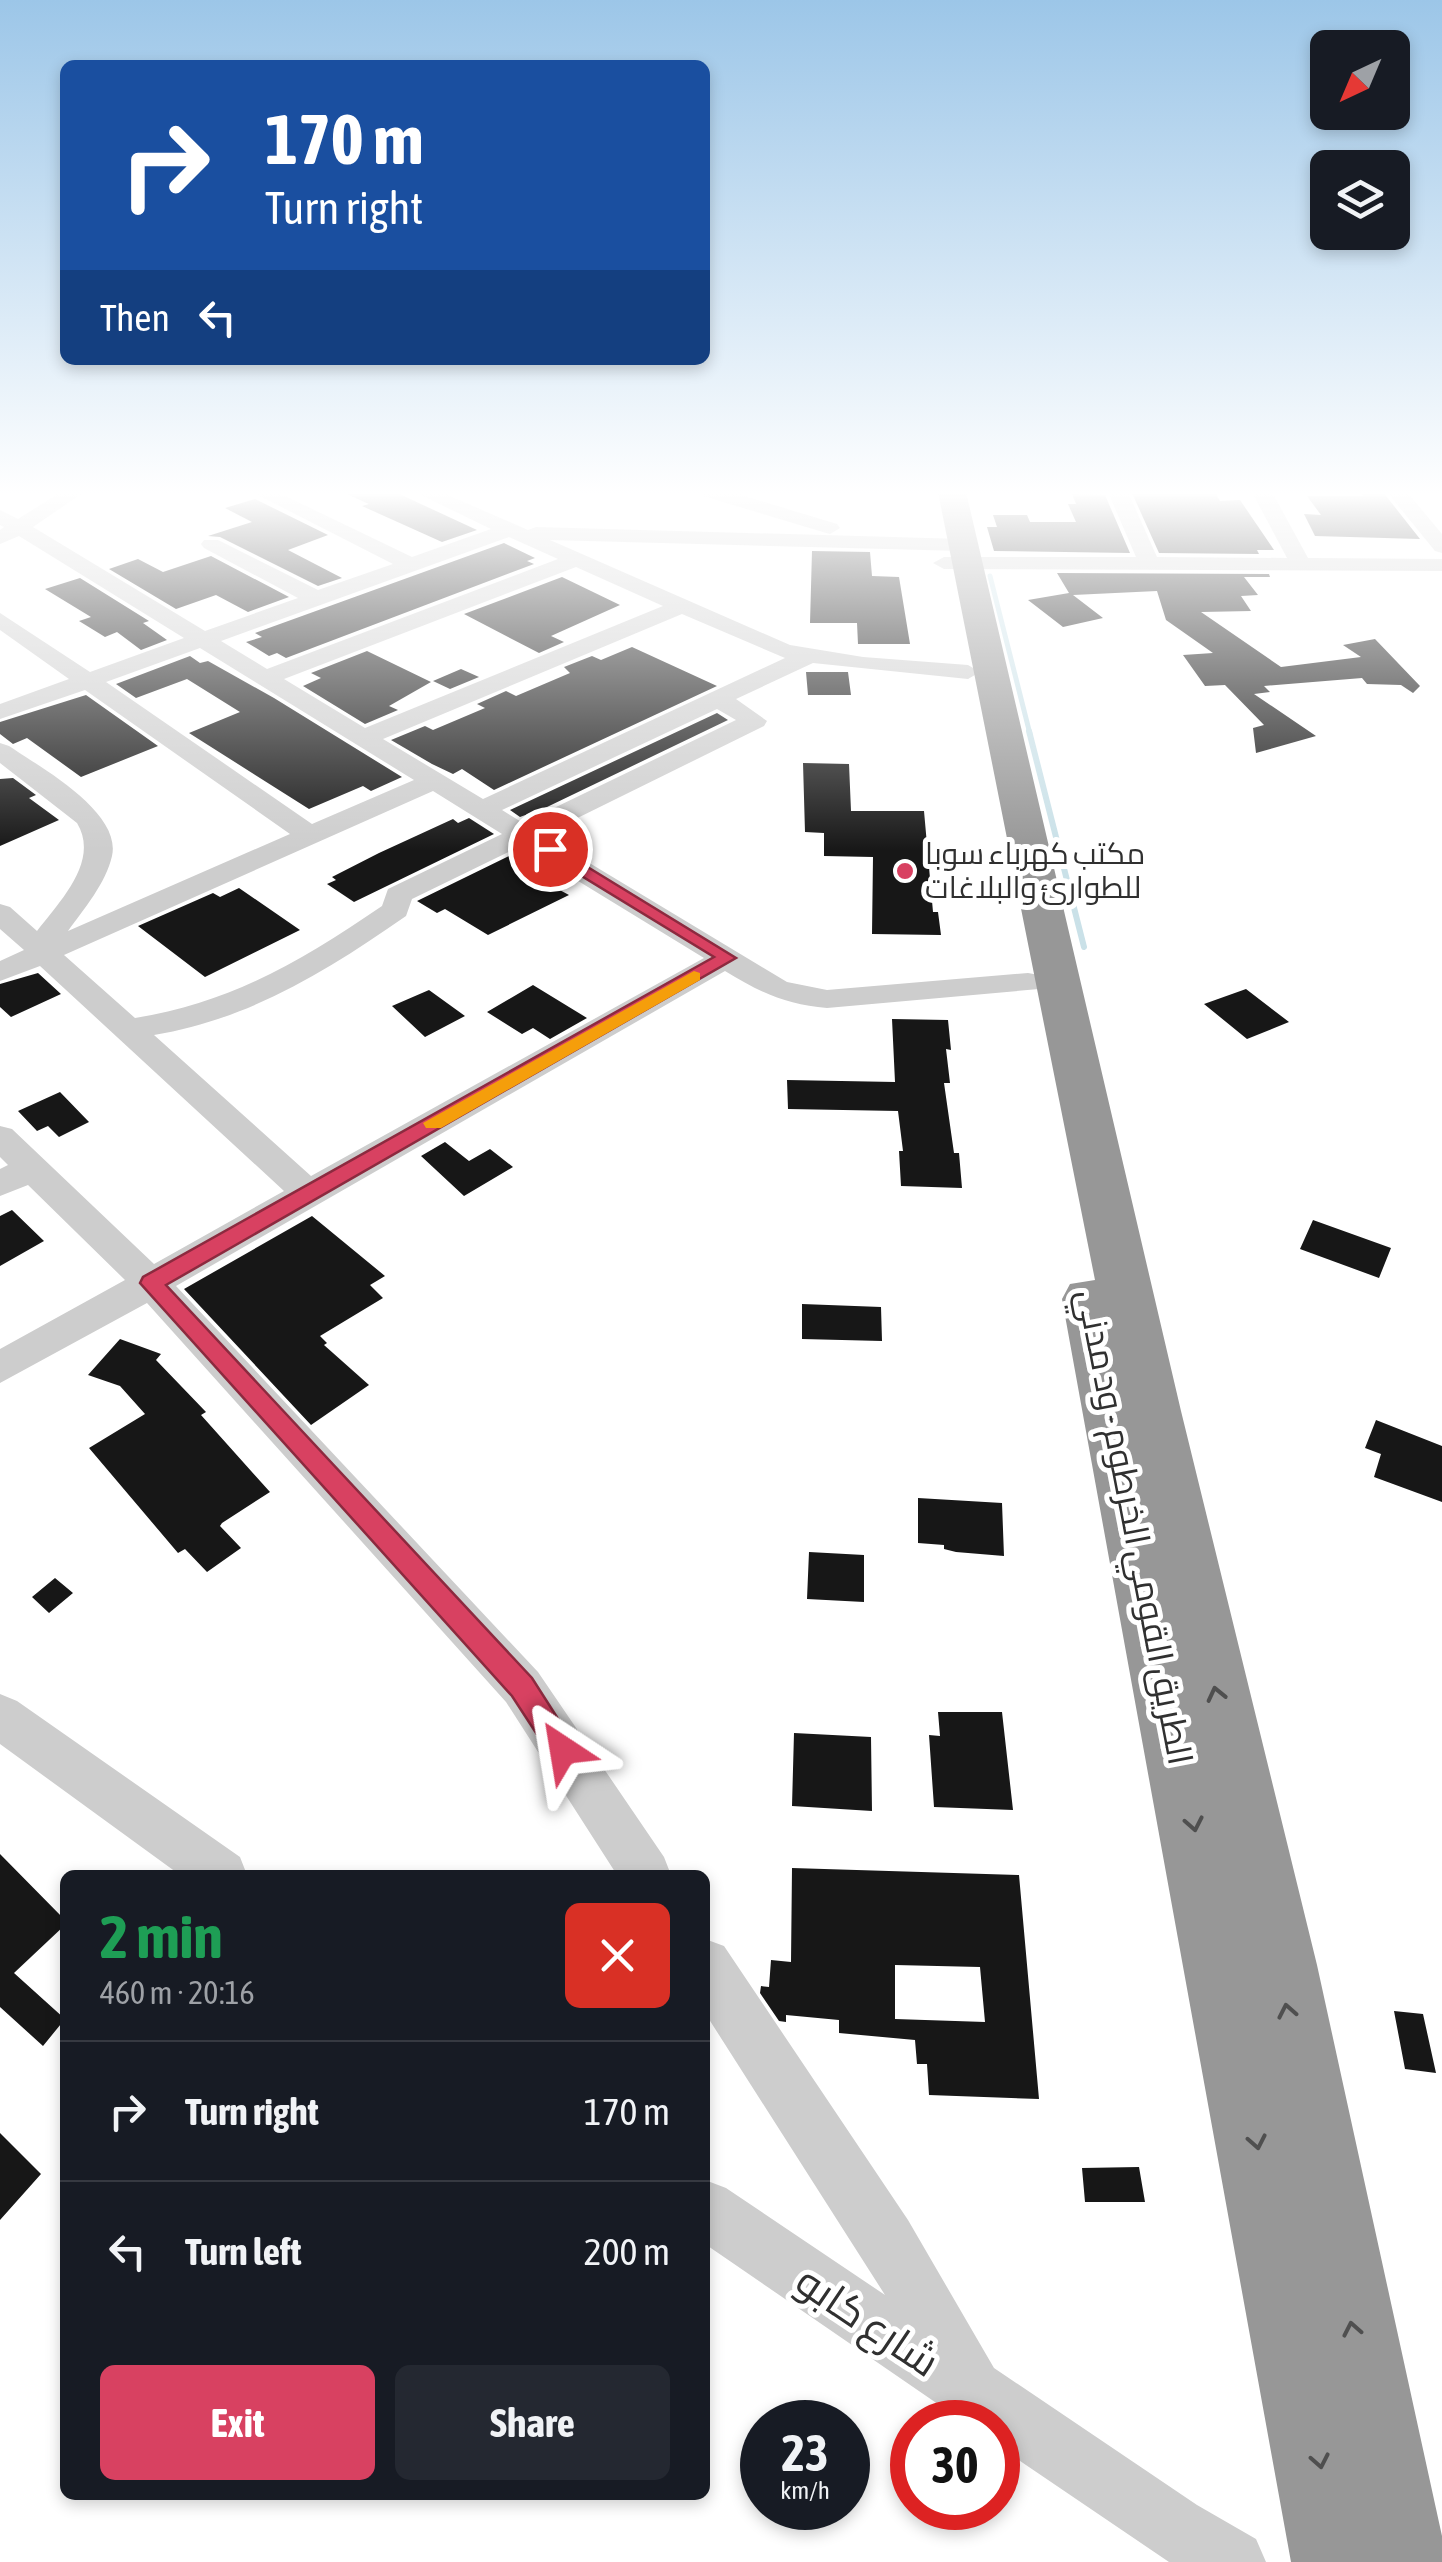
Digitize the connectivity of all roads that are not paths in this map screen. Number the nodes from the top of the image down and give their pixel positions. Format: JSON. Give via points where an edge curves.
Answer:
{"nodes":[{"id":1,"x":153,"y":612,"type":"edge"},
{"id":2,"x":280,"y":612,"type":"edge"},
{"id":3,"x":439,"y":612,"type":"edge"},
{"id":4,"x":643,"y":612,"type":"edge"},
{"id":5,"x":705,"y":612,"type":"edge"},
{"id":6,"x":956,"y":612,"type":"edge"},
{"id":7,"x":963,"y":612,"type":"edge"},
{"id":8,"x":0,"y":620,"type":"edge"},
{"id":9,"x":203,"y":640,"type":"junction"},
{"id":10,"x":807,"y":657,"type":"junction"},
{"id":11,"x":968,"y":672,"type":"junction"},
{"id":12,"x":267,"y":677,"type":"junction"},
{"id":13,"x":88,"y":680,"type":"junction"},
{"id":14,"x":718,"y":698,"type":"junction"},
{"id":15,"x":0,"y":712,"type":"edge"},
{"id":16,"x":365,"y":737,"type":"junction"},
{"id":17,"x":0,"y":751,"type":"edge"},
{"id":18,"x":433,"y":781,"type":"junction"},
{"id":19,"x":483,"y":810,"type":"junction"},
{"id":20,"x":524,"y":834,"type":"junction"},
{"id":21,"x":310,"y":835,"type":"junction"},
{"id":22,"x":0,"y":913,"type":"edge"},
{"id":23,"x":43,"y":950,"type":"junction"},
{"id":24,"x":727,"y":958,"type":"junction"},
{"id":25,"x":0,"y":972,"type":"edge"},
{"id":26,"x":1028,"y":982,"type":"junction"},
{"id":27,"x":130,"y":1030,"type":"junction"},
{"id":28,"x":0,"y":1137,"type":"edge"},
{"id":29,"x":16,"y":1176,"type":"edge"},
{"id":30,"x":309,"y":1194,"type":"junction"},
{"id":31,"x":151,"y":1283,"type":"junction"},
{"id":32,"x":0,"y":1368,"type":"edge"},
{"id":33,"x":0,"y":1716,"type":"edge"},
{"id":34,"x":215,"y":1870,"type":"edge"},
{"id":35,"x":643,"y":1870,"type":"edge"},
{"id":36,"x":710,"y":1973,"type":"edge"},
{"id":37,"x":710,"y":2213,"type":"edge"},
{"id":38,"x":975,"y":2394,"type":"junction"},
{"id":39,"x":1233,"y":2562,"type":"edge"},
{"id":40,"x":1340,"y":2562,"type":"edge"},
{"id":41,"x":1399,"y":2562,"type":"edge"}],
"edges":[{"from":1,"to":9,"type":"street"},
{"from":2,"to":9,"type":"street"},
{"from":3,"to":12,"type":"street"},
{"from":4,"to":16,"type":"street"},
{"from":5,"to":10,"type":"street"},
{"from":6,"to":11,"type":"highway","name":"الطريق القومي الخرطوم - ود مدني"},
{"from":41,"to":7,"type":"highway","name":"الطريق القومي الخرطوم - ود مدني","one_way":true,"via":[[1278,1965],[1024,820]]},
{"from":8,"to":13,"type":"street"},
{"from":9,"to":12,"type":"street"},
{"from":9,"to":13,"type":"street"},
{"from":10,"to":11,"type":"street"},
{"from":10,"to":14,"type":"street"},
{"from":11,"to":26,"type":"highway","name":"الطريق القومي الخرطوم - ود مدني"},
{"from":12,"to":16,"type":"street"},
{"from":13,"to":15,"type":"street"},
{"from":13,"to":21,"type":"street"},
{"from":14,"to":19,"type":"street"},
{"from":14,"to":20,"type":"street","via":[[755,721]]},
{"from":16,"to":18,"type":"street"},
{"from":17,"to":23,"type":"street","via":[[101,831],[90,884]]},
{"from":18,"to":19,"type":"street"},
{"from":18,"to":21,"type":"street"},
{"from":19,"to":20,"type":"street"},
{"from":20,"to":24,"type":"street"},
{"from":20,"to":27,"type":"street","via":[[398,895],[396,910],[292,980],[212,1016]]},
{"from":21,"to":23,"type":"street"},
{"from":22,"to":23,"type":"street"},
{"from":23,"to":25,"type":"street"},
{"from":23,"to":27,"type":"street"},
{"from":24,"to":26,"type":"street","via":[[801,997]]},
{"from":24,"to":30,"type":"street"},
{"from":26,"to":40,"type":"highway","name":"الطريق القومي الخرطوم - ود مدني","one_way":true},
{"from":27,"to":30,"type":"street"},
{"from":28,"to":29,"type":"street"},
{"from":29,"to":31,"type":"street"},
{"from":30,"to":31,"type":"street"},
{"from":31,"to":32,"type":"street"},
{"from":31,"to":35,"type":"street","via":[[522,1687]]},
{"from":33,"to":34,"type":"street"},
{"from":36,"to":38,"type":"street","via":[[887,2241]]},
{"from":37,"to":38,"type":"street","name":"شارع كابو"},
{"from":38,"to":39,"type":"street","name":"شارع كابو"}]}
